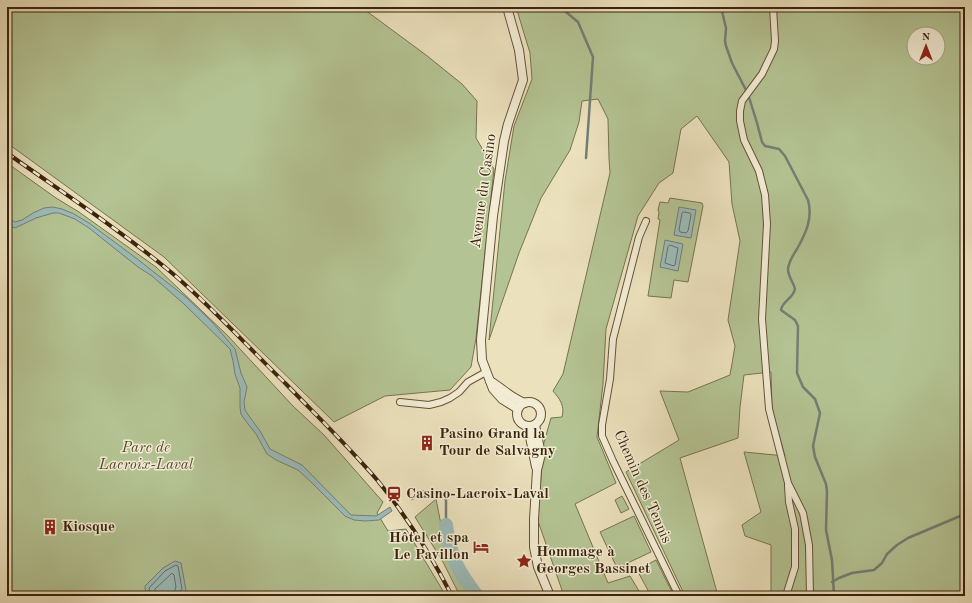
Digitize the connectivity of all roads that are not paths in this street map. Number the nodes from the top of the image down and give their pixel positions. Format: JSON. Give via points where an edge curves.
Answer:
{"nodes":[{"id":1,"x":507,"y":7,"type":"edge"},
{"id":2,"x":773,"y":7,"type":"edge"},
{"id":3,"x":646,"y":221,"type":"dead end"},
{"id":4,"x":486,"y":372,"type":"junction"},
{"id":5,"x":490,"y":381,"type":"junction"},
{"id":6,"x":400,"y":402,"type":"dead end"},
{"id":7,"x":525,"y":403,"type":"junction"},
{"id":8,"x":518,"y":409,"type":"junction"},
{"id":9,"x":532,"y":426,"type":"junction"},
{"id":10,"x":788,"y":483,"type":"junction"},
{"id":11,"x":550,"y":596,"type":"edge"},
{"id":12,"x":679,"y":596,"type":"edge"},
{"id":13,"x":786,"y":596,"type":"edge"},
{"id":14,"x":810,"y":596,"type":"edge"}],
"edges":[{"from":1,"to":4,"type":"street","name":"Avenue du Casino","via":[[519,50],[523,80],[508,124],[496,191],[481,340],[482,360]]},
{"from":2,"to":10,"type":"street","via":[[774,49],[762,74],[742,102],[740,121],[744,140],[759,171],[765,194],[767,224],[762,313],[769,409]]},
{"from":3,"to":12,"type":"street","name":"Chemin des Tennis","via":[[639,237],[613,339],[602,436]]},
{"from":4,"to":5,"type":"street","name":"Avenue du Casino"},
{"from":4,"to":6,"type":"street","via":[[441,402],[429,405]]},
{"from":5,"to":7,"type":"street","name":"Avenue du Casino"},
{"from":5,"to":8,"type":"street","name":"Avenue du Casino","via":[[502,399]]},
{"from":7,"to":8,"type":"street"},
{"from":7,"to":9,"type":"street","via":[[532,402],[540,409],[540,420]]},
{"from":8,"to":9,"type":"street","via":[[518,421],[523,425]]},
{"from":9,"to":11,"type":"street","via":[[541,454],[537,470],[534,547],[538,567]]},
{"from":10,"to":13,"type":"street","via":[[795,529],[795,567]]},
{"from":10,"to":14,"type":"street","via":[[803,513],[809,545]]}]}
